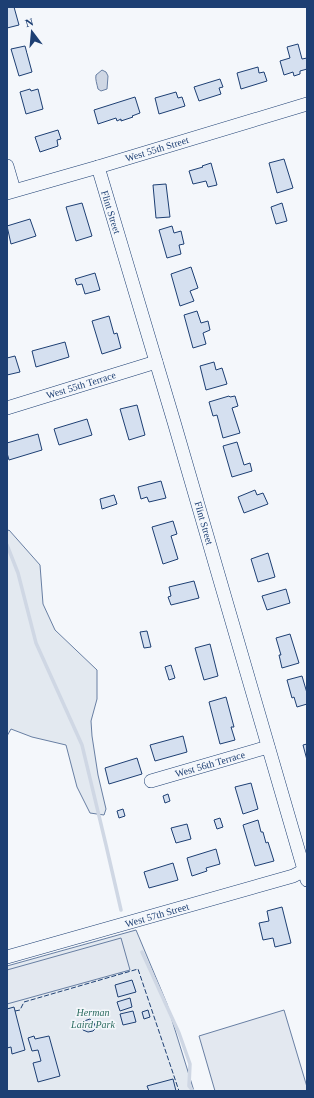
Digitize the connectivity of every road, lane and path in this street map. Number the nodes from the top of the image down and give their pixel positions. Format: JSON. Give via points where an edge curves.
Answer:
{"nodes":[{"id":1,"x":307,"y":104,"type":"edge"},
{"id":2,"x":7,"y":166,"type":"edge"},
{"id":3,"x":98,"y":167,"type":"junction"},
{"id":4,"x":10,"y":192,"type":"edge"},
{"id":5,"x":156,"y":362,"type":"junction"},
{"id":6,"x":7,"y":408,"type":"edge"},
{"id":7,"x":268,"y":747,"type":"junction"},
{"id":8,"x":151,"y":781,"type":"dead end"},
{"id":9,"x":306,"y":873,"type":"edge"},
{"id":10,"x":7,"y":957,"type":"edge"}],
"edges":[{"from":1,"to":3,"type":"street","name":"West 55th Street"},
{"from":2,"to":4,"type":"street"},
{"from":3,"to":4,"type":"street","name":"West 55th Street"},
{"from":3,"to":5,"type":"street","name":"Flint Street"},
{"from":5,"to":6,"type":"street","name":"West 55th Terrace"},
{"from":5,"to":7,"type":"street","name":"Flint Street"},
{"from":7,"to":8,"type":"street","name":"West 56th Terrace"},
{"from":7,"to":9,"type":"street","name":"Flint Street"},
{"from":9,"to":10,"type":"street","name":"West 57th Street"}]}
